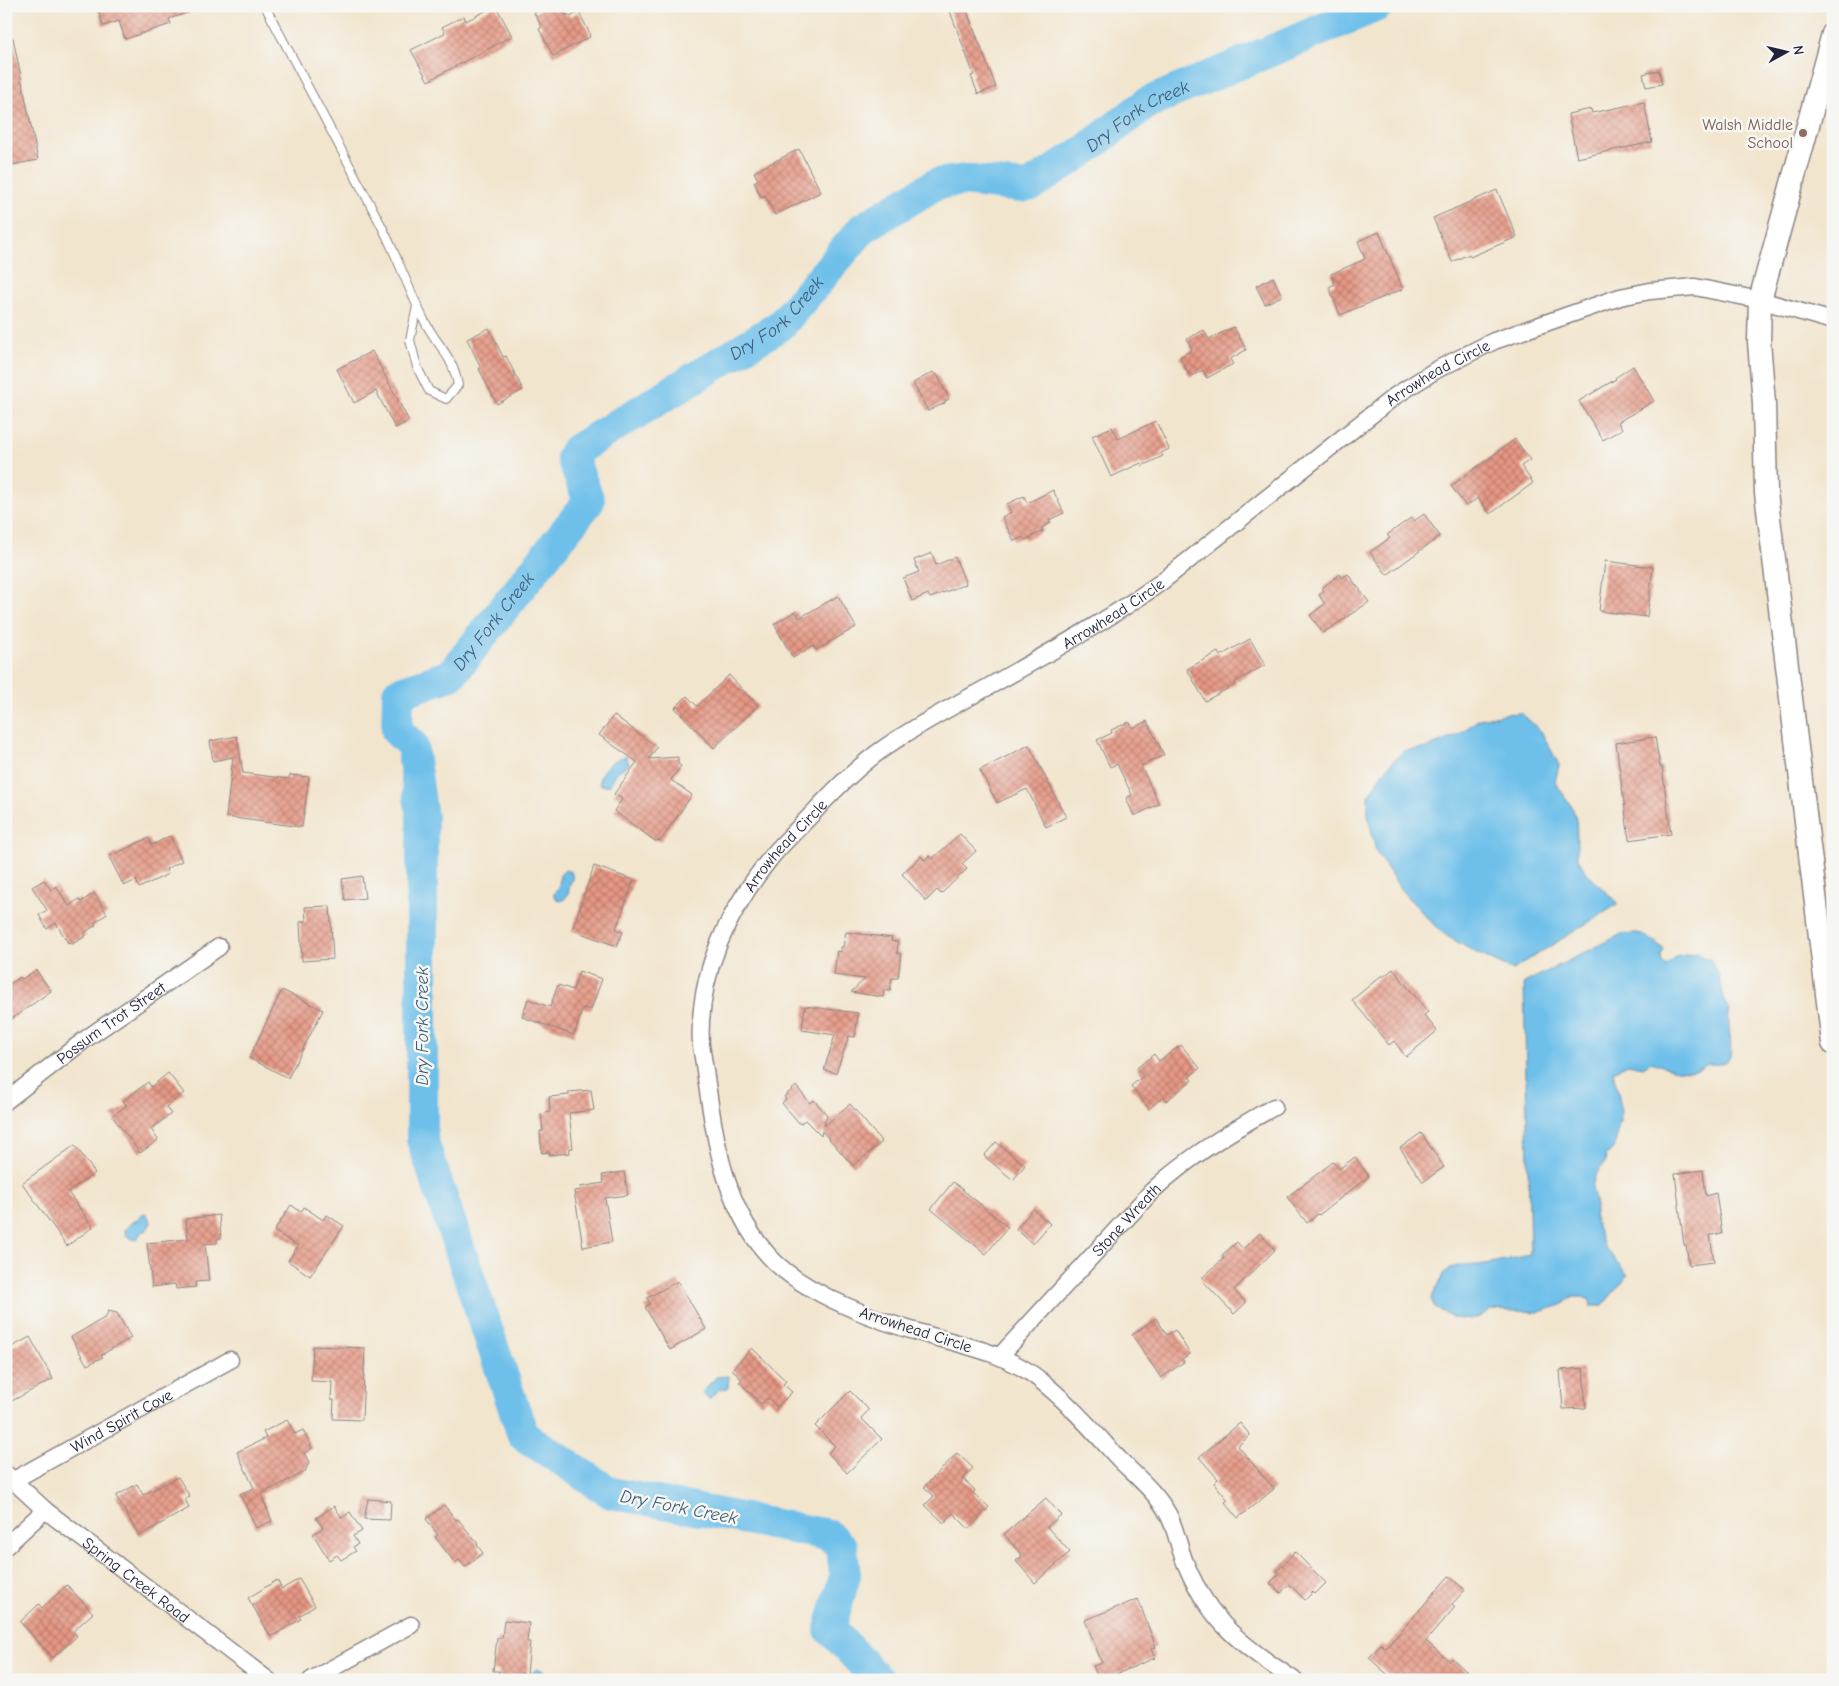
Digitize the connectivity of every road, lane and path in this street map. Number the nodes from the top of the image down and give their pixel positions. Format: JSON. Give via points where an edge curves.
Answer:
{"nodes":[{"id":1,"x":265,"y":6,"type":"edge"},
{"id":2,"x":1833,"y":34,"type":"edge"},
{"id":3,"x":1760,"y":300,"type":"junction"},
{"id":4,"x":417,"y":306,"type":"junction"},
{"id":5,"x":1833,"y":321,"type":"edge"},
{"id":6,"x":219,"y":947,"type":"dead end"},
{"id":7,"x":1833,"y":1043,"type":"edge"},
{"id":8,"x":6,"y":1101,"type":"edge"},
{"id":9,"x":1274,"y":1107,"type":"dead end"},
{"id":10,"x":1000,"y":1356,"type":"junction"},
{"id":11,"x":230,"y":1360,"type":"dead end"},
{"id":12,"x":9,"y":1477,"type":"edge"},
{"id":13,"x":45,"y":1510,"type":"junction"},
{"id":14,"x":6,"y":1546,"type":"edge"},
{"id":15,"x":411,"y":1625,"type":"dead end"},
{"id":16,"x":268,"y":1680,"type":"edge"},
{"id":17,"x":311,"y":1680,"type":"edge"},
{"id":18,"x":1294,"y":1680,"type":"edge"}],
"edges":[{"from":1,"to":4,"type":"lane","via":[[393,248]]},
{"from":2,"to":3,"type":"main road"},
{"from":3,"to":5,"type":"street","name":"Arrowhead Circle"},
{"from":3,"to":7,"type":"main road","via":[[1766,493]]},
{"from":3,"to":10,"type":"street","name":"Arrowhead Circle","via":[[1695,287],[1620,296],[1494,341],[1436,370],[1395,396],[1160,583],[1120,611],[882,749],[845,779],[756,877],[739,902],[708,970],[700,1030],[719,1154],[738,1209],[767,1254],[808,1287],[907,1330]]},
{"from":4,"to":4,"type":"lane","via":[[455,370],[458,385],[446,399],[429,390],[417,367],[410,340]]},
{"from":6,"to":8,"type":"street","name":"Possum Trot Street","via":[[87,1038]]},
{"from":9,"to":10,"type":"street","name":"Stone Wreath","via":[[1200,1151],[1175,1170]]},
{"from":10,"to":18,"type":"street","name":"Arrowhead Circle","via":[[1038,1378],[1061,1398],[1150,1488],[1168,1515],[1186,1565],[1207,1604],[1225,1628],[1247,1648]]},
{"from":11,"to":12,"type":"street","name":"Wind Spirit Cove"},
{"from":12,"to":13,"type":"street","name":"Spring Creek Road"},
{"from":13,"to":14,"type":"street"},
{"from":13,"to":16,"type":"street","name":"Spring Creek Road"},
{"from":15,"to":17,"type":"street"}]}
